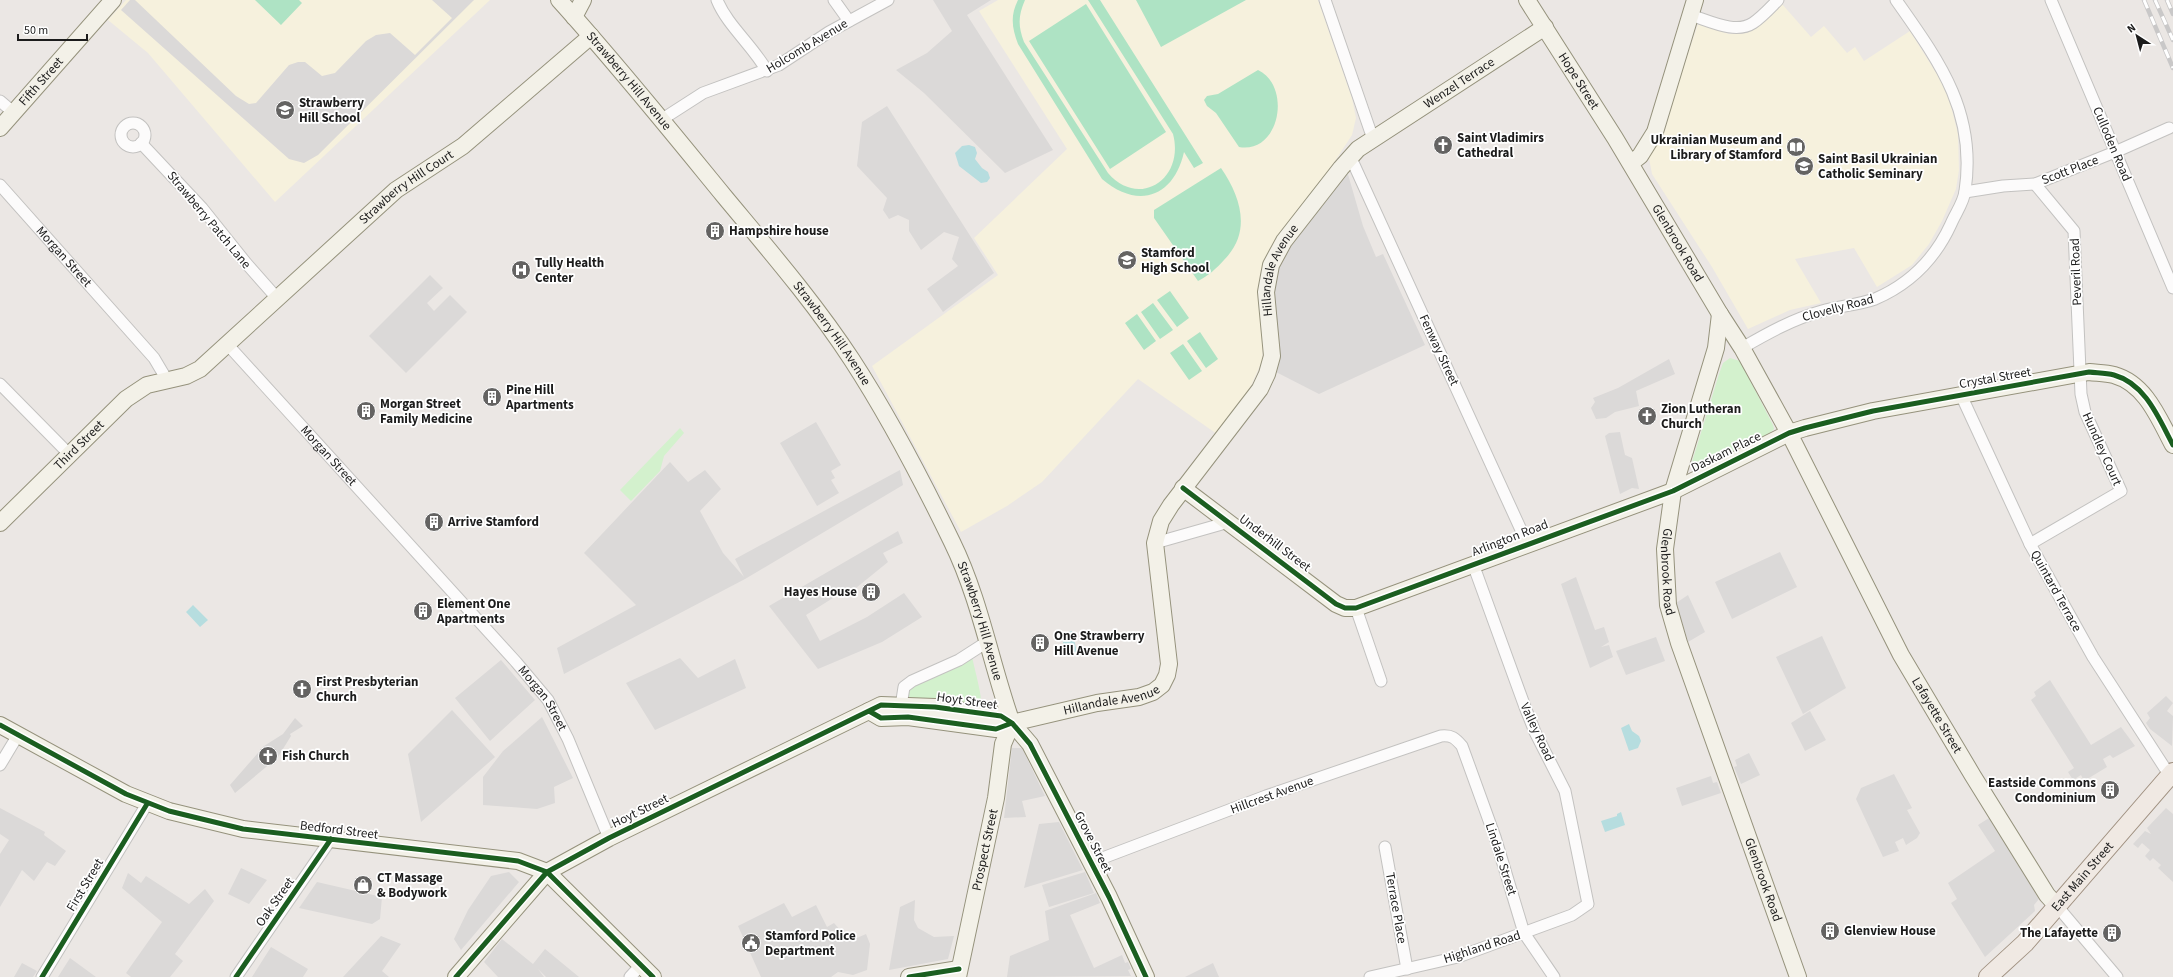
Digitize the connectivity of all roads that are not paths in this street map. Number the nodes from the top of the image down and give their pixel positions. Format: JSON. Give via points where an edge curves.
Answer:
{"nodes":[{"id":1,"x":113,"y":0,"type":"edge"},
{"id":2,"x":559,"y":0,"type":"edge"},
{"id":3,"x":583,"y":0,"type":"edge"},
{"id":4,"x":717,"y":0,"type":"edge"},
{"id":5,"x":834,"y":0,"type":"edge"},
{"id":6,"x":888,"y":0,"type":"edge"},
{"id":7,"x":1325,"y":0,"type":"edge"},
{"id":8,"x":1527,"y":0,"type":"edge"},
{"id":9,"x":1778,"y":0,"type":"edge"},
{"id":10,"x":1896,"y":0,"type":"edge"},
{"id":11,"x":2051,"y":0,"type":"edge"},
{"id":12,"x":1693,"y":8,"type":"edge"},
{"id":13,"x":574,"y":17,"type":"junction"},
{"id":14,"x":848,"y":21,"type":"junction"},
{"id":15,"x":1546,"y":27,"type":"junction"},
{"id":16,"x":591,"y":36,"type":"junction"},
{"id":17,"x":767,"y":71,"type":"junction"},
{"id":18,"x":0,"y":101,"type":"edge"},
{"id":19,"x":14,"y":113,"type":"junction"},
{"id":20,"x":661,"y":120,"type":"junction"},
{"id":21,"x":0,"y":128,"type":"edge"},
{"id":22,"x":2169,"y":128,"type":"dead end"},
{"id":23,"x":1373,"y":139,"type":"junction"},
{"id":24,"x":141,"y":143,"type":"dead end"},
{"id":25,"x":2115,"y":152,"type":"junction"},
{"id":26,"x":1350,"y":156,"type":"junction"},
{"id":27,"x":1630,"y":163,"type":"junction"},
{"id":28,"x":2035,"y":184,"type":"junction"},
{"id":29,"x":0,"y":185,"type":"edge"},
{"id":30,"x":1965,"y":192,"type":"junction"},
{"id":31,"x":2173,"y":288,"type":"edge"},
{"id":32,"x":276,"y":297,"type":"junction"},
{"id":33,"x":1720,"y":314,"type":"junction"},
{"id":34,"x":227,"y":344,"type":"junction"},
{"id":35,"x":1742,"y":348,"type":"junction"},
{"id":36,"x":2080,"y":374,"type":"junction"},
{"id":37,"x":167,"y":380,"type":"junction"},
{"id":38,"x":0,"y":384,"type":"edge"},
{"id":39,"x":1961,"y":395,"type":"junction"},
{"id":40,"x":1789,"y":433,"type":"junction"},
{"id":41,"x":2173,"y":445,"type":"edge"},
{"id":42,"x":69,"y":454,"type":"junction"},
{"id":43,"x":1183,"y":488,"type":"junction"},
{"id":44,"x":1673,"y":490,"type":"junction"},
{"id":45,"x":1229,"y":522,"type":"junction"},
{"id":46,"x":0,"y":523,"type":"edge"},
{"id":47,"x":1155,"y":543,"type":"junction"},
{"id":48,"x":1527,"y":543,"type":"junction"},
{"id":49,"x":2030,"y":544,"type":"junction"},
{"id":50,"x":1473,"y":564,"type":"junction"},
{"id":51,"x":1356,"y":608,"type":"junction"},
{"id":52,"x":987,"y":642,"type":"junction"},
{"id":53,"x":1381,"y":681,"type":"dead end"},
{"id":54,"x":901,"y":706,"type":"junction"},
{"id":55,"x":869,"y":711,"type":"junction"},
{"id":56,"x":1012,"y":723,"type":"junction"},
{"id":57,"x":0,"y":725,"type":"edge"},
{"id":58,"x":18,"y":735,"type":"junction"},
{"id":59,"x":1455,"y":738,"type":"joint"},
{"id":60,"x":0,"y":765,"type":"edge"},
{"id":61,"x":2171,"y":774,"type":"edge"},
{"id":62,"x":147,"y":804,"type":"junction"},
{"id":63,"x":610,"y":838,"type":"junction"},
{"id":64,"x":331,"y":840,"type":"junction"},
{"id":65,"x":1385,"y":847,"type":"dead end"},
{"id":66,"x":1090,"y":861,"type":"junction"},
{"id":67,"x":548,"y":872,"type":"junction"},
{"id":68,"x":1588,"y":904,"type":"joint"},
{"id":69,"x":2057,"y":906,"type":"junction"},
{"id":70,"x":1524,"y":933,"type":"junction"},
{"id":71,"x":641,"y":965,"type":"junction"},
{"id":72,"x":1407,"y":968,"type":"junction"},
{"id":73,"x":958,"y":973,"type":"edge"},
{"id":74,"x":42,"y":977,"type":"edge"},
{"id":75,"x":236,"y":977,"type":"edge"},
{"id":76,"x":456,"y":977,"type":"edge"},
{"id":77,"x":630,"y":977,"type":"edge"},
{"id":78,"x":653,"y":977,"type":"edge"},
{"id":79,"x":910,"y":977,"type":"edge"},
{"id":80,"x":1146,"y":977,"type":"edge"},
{"id":81,"x":1370,"y":977,"type":"edge"},
{"id":82,"x":1554,"y":977,"type":"edge"},
{"id":83,"x":1798,"y":977,"type":"edge"},
{"id":84,"x":1988,"y":977,"type":"edge"},
{"id":85,"x":2117,"y":977,"type":"edge"}],
"edges":[{"from":1,"to":19,"type":"street","name":"Fifth Street"},
{"from":2,"to":13,"type":"street","name":"Strawberry Hill Avenue"},
{"from":3,"to":13,"type":"street"},
{"from":4,"to":17,"type":"street"},
{"from":5,"to":14,"type":"street"},
{"from":6,"to":14,"type":"street","name":"Holcomb Avenue"},
{"from":7,"to":23,"type":"street"},
{"from":8,"to":15,"type":"street","name":"Hope Street"},
{"from":9,"to":12,"type":"street","via":[[1752,24],[1743,27],[1727,26]]},
{"from":10,"to":30,"type":"street","name":"Clovelly Road","via":[[1944,73],[1954,93],[1965,134]]},
{"from":11,"to":25,"type":"street","name":"Culloden Road"},
{"from":12,"to":27,"type":"street","via":[[1655,132],[1640,156]]},
{"from":13,"to":16,"type":"street","name":"Strawberry Hill Avenue"},
{"from":14,"to":17,"type":"street","name":"Holcomb Avenue"},
{"from":15,"to":23,"type":"street","name":"Wenzel Terrace"},
{"from":15,"to":27,"type":"street","name":"Hope Street"},
{"from":16,"to":20,"type":"street","name":"Strawberry Hill Avenue"},
{"from":16,"to":32,"type":"street","name":"Strawberry Hill Court","via":[[463,146],[396,190]]},
{"from":17,"to":20,"type":"street","name":"Holcomb Avenue","via":[[703,93]]},
{"from":18,"to":19,"type":"street"},
{"from":19,"to":21,"type":"street","name":"Fifth Street"},
{"from":20,"to":52,"type":"street","name":"Strawberry Hill Avenue","via":[[804,294],[852,360],[953,543],[971,588]]},
{"from":22,"to":25,"type":"street","name":"Scott Place"},
{"from":23,"to":26,"type":"street","name":"Hillandale Avenue"},
{"from":24,"to":32,"type":"street","name":"Strawberry Patch Lane","via":[[202,208]]},
{"from":25,"to":28,"type":"street","name":"Scott Place"},
{"from":25,"to":31,"type":"street","name":"Culloden Road"},
{"from":26,"to":43,"type":"street","name":"Hillandale Avenue","via":[[1284,241],[1271,265],[1266,292],[1272,356],[1260,389]]},
{"from":26,"to":48,"type":"street","name":"Fenway Street"},
{"from":27,"to":33,"type":"street","name":"Glenbrook Road"},
{"from":28,"to":30,"type":"street","name":"Scott Place"},
{"from":28,"to":36,"type":"street","name":"Peveril Road","via":[[2074,231]]},
{"from":29,"to":37,"type":"street","name":"Morgan Street","via":[[154,358]]},
{"from":30,"to":35,"type":"street","name":"Clovelly Road","via":[[1939,247],[1931,259],[1907,281],[1874,299],[1795,320]]},
{"from":32,"to":34,"type":"street","name":"Strawberry Hill Court"},
{"from":33,"to":35,"type":"street"},
{"from":33,"to":44,"type":"street","name":"Glenbrook Road","via":[[1716,348]]},
{"from":34,"to":37,"type":"street","via":[[200,369],[186,376]]},
{"from":34,"to":63,"type":"street","name":"Morgan Street","via":[[548,700],[568,739]]},
{"from":35,"to":40,"type":"street"},
{"from":36,"to":39,"type":"street","name":"Crystal Street"},
{"from":36,"to":41,"type":"street","name":"Crystal Street","via":[[2089,372],[2114,375],[2134,385],[2149,400]]},
{"from":36,"to":49,"type":"street","name":"Hundley Court","via":[[2084,412],[2121,491]]},
{"from":37,"to":42,"type":"street","name":"Third Street","via":[[147,385],[131,395]]},
{"from":38,"to":42,"type":"street"},
{"from":39,"to":40,"type":"street","name":"Crystal Street","via":[[1873,411]]},
{"from":39,"to":49,"type":"street","name":"Quintard Terrace"},
{"from":40,"to":44,"type":"street","name":"Daskam Place"},
{"from":40,"to":69,"type":"street","name":"Lafayette Street","via":[[1902,655],[1981,790],[2047,896]]},
{"from":42,"to":46,"type":"street","name":"Third Street"},
{"from":43,"to":45,"type":"street","name":"Underhill Street"},
{"from":43,"to":47,"type":"street","name":"Hillandale Avenue","via":[[1161,520]]},
{"from":44,"to":48,"type":"street","name":"Arlington Road"},
{"from":44,"to":83,"type":"street","name":"Glenbrook Road","via":[[1665,549],[1668,605]]},
{"from":45,"to":47,"type":"street"},
{"from":45,"to":51,"type":"street","name":"Underhill Street","via":[[1336,604],[1345,608]]},
{"from":47,"to":56,"type":"street","name":"Hillandale Avenue","via":[[1170,664],[1168,675],[1162,685],[1153,692],[1139,697],[1097,703]]},
{"from":48,"to":50,"type":"street","name":"Arlington Road"},
{"from":49,"to":61,"type":"street","name":"Quintard Terrace","via":[[2093,657]]},
{"from":50,"to":51,"type":"street","name":"Arlington Road"},
{"from":50,"to":68,"type":"street","name":"Valley Road","via":[[1520,695],[1535,732],[1565,791]]},
{"from":51,"to":53,"type":"street"},
{"from":52,"to":54,"type":"street","name":"Hoyt Street","via":[[959,660],[912,681],[904,687]]},
{"from":52,"to":56,"type":"street","name":"Strawberry Hill Avenue"},
{"from":54,"to":55,"type":"street","name":"Hoyt Street","via":[[881,705]]},
{"from":54,"to":56,"type":"street","name":"Hoyt Street","via":[[935,707],[1001,716]]},
{"from":55,"to":56,"type":"street","name":"Hoyt Street","via":[[881,718],[908,717],[996,729]]},
{"from":55,"to":63,"type":"street","name":"Hoyt Street"},
{"from":56,"to":66,"type":"street","name":"Grove Street","via":[[1030,744]]},
{"from":56,"to":73,"type":"street","name":"Prospect Street","via":[[1003,744],[996,798]]},
{"from":57,"to":58,"type":"street","name":"Bedford Street"},
{"from":58,"to":60,"type":"street"},
{"from":58,"to":62,"type":"street","name":"Bedford Street"},
{"from":59,"to":66,"type":"street","name":"Hillcrest Avenue","via":[[1441,736],[1266,796]]},
{"from":59,"to":70,"type":"street","name":"Lindale Street","via":[[1462,746],[1495,837]]},
{"from":61,"to":69,"type":"main road","name":"East Main Street"},
{"from":62,"to":64,"type":"street","name":"Bedford Street","via":[[243,830]]},
{"from":62,"to":74,"type":"street","name":"First Street"},
{"from":63,"to":67,"type":"street","name":"Hoyt Street"},
{"from":64,"to":67,"type":"street","name":"Bedford Street","via":[[518,861]]},
{"from":64,"to":75,"type":"street","name":"Oak Street"},
{"from":65,"to":72,"type":"street","name":"Terrace Place"},
{"from":66,"to":80,"type":"street","name":"Grove Street"},
{"from":67,"to":71,"type":"street","name":"Bedford Street"},
{"from":67,"to":76,"type":"street","name":"Hoyt Street"},
{"from":68,"to":70,"type":"street","name":"Highland Road","via":[[1582,910]]},
{"from":69,"to":84,"type":"main road","name":"East Main Street","via":[[2016,952]]},
{"from":69,"to":85,"type":"street","name":"Lafayette Street"},
{"from":70,"to":72,"type":"street","name":"Highland Road","via":[[1458,956]]},
{"from":70,"to":82,"type":"street","name":"Lindale Street"},
{"from":71,"to":77,"type":"street"},
{"from":71,"to":78,"type":"street","name":"Bedford Street"},
{"from":72,"to":81,"type":"street","name":"Highland Road"},
{"from":73,"to":79,"type":"street"}]}
